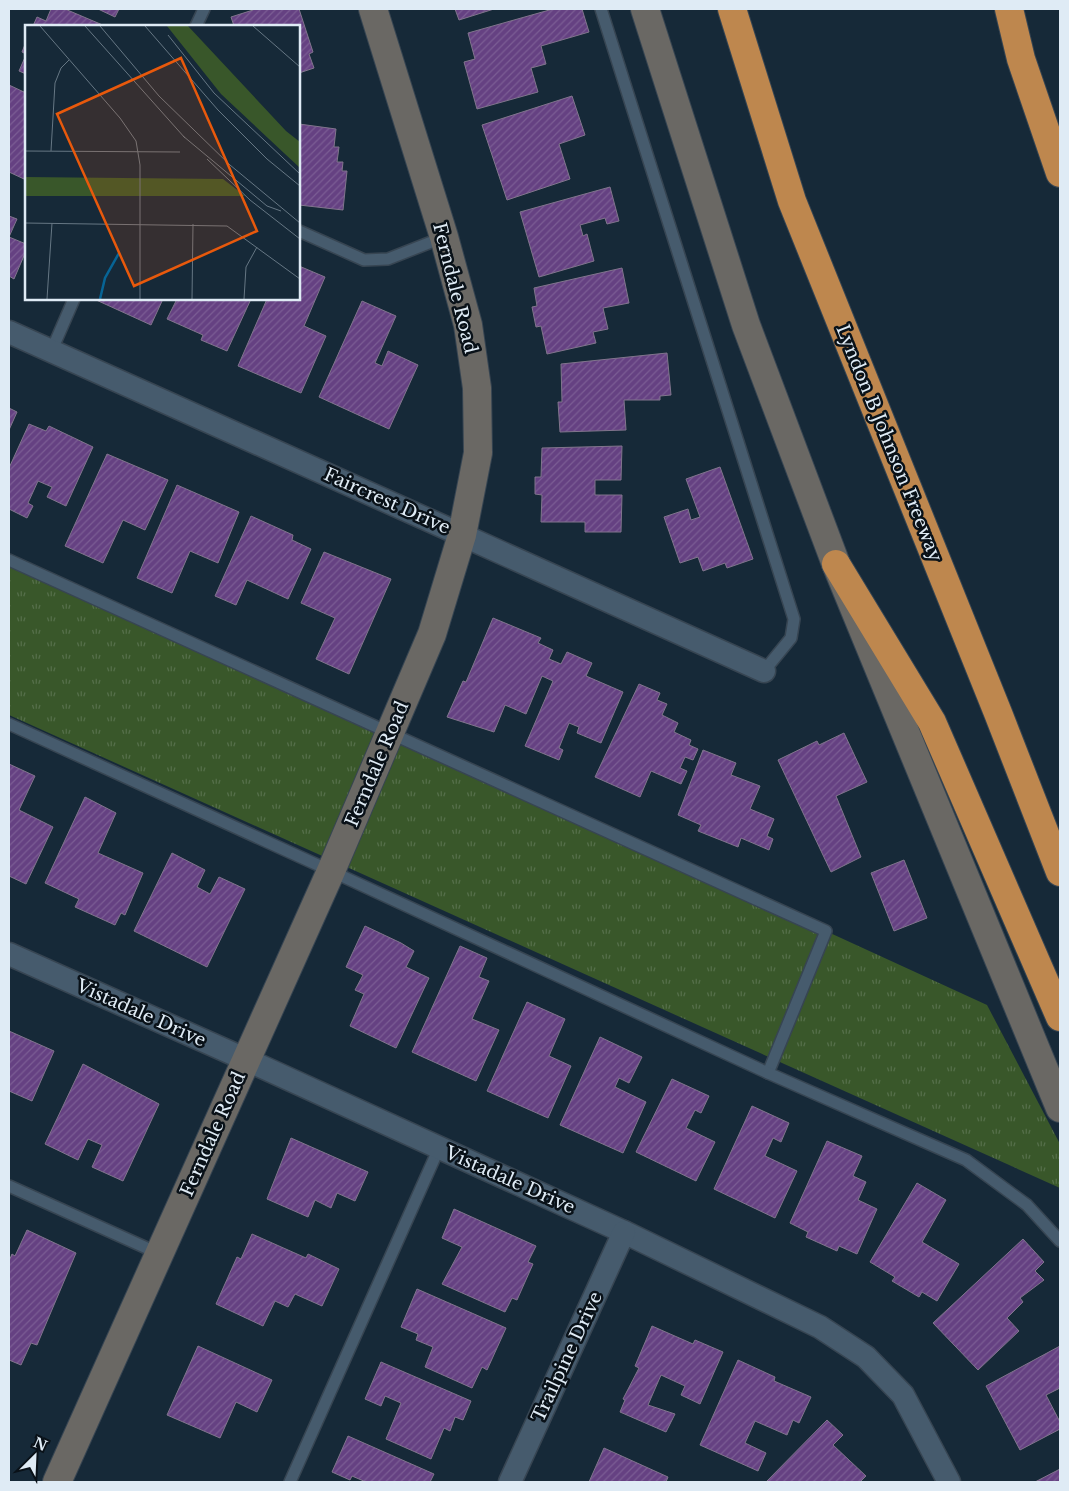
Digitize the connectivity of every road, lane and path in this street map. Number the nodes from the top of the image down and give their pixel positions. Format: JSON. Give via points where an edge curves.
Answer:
{"nodes":[{"id":1,"x":204,"y":9,"type":"edge"},
{"id":2,"x":373,"y":9,"type":"edge"},
{"id":3,"x":601,"y":9,"type":"edge"},
{"id":4,"x":645,"y":9,"type":"edge"},
{"id":5,"x":732,"y":9,"type":"edge"},
{"id":6,"x":1009,"y":9,"type":"edge"},
{"id":7,"x":196,"y":25,"type":"edge"},
{"id":8,"x":1060,"y":173,"type":"edge"},
{"id":9,"x":300,"y":231,"type":"edge"},
{"id":10,"x":444,"y":237,"type":"junction"},
{"id":11,"x":74,"y":300,"type":"edge"},
{"id":12,"x":9,"y":332,"type":"edge"},
{"id":13,"x":51,"y":352,"type":"junction"},
{"id":14,"x":462,"y":535,"type":"junction"},
{"id":15,"x":9,"y":560,"type":"edge"},
{"id":16,"x":836,"y":564,"type":"junction"},
{"id":17,"x":764,"y":672,"type":"joint"},
{"id":18,"x":9,"y":724,"type":"edge"},
{"id":19,"x":390,"y":733,"type":"junction"},
{"id":20,"x":332,"y":871,"type":"junction"},
{"id":21,"x":1060,"y":872,"type":"edge"},
{"id":22,"x":9,"y":954,"type":"edge"},
{"id":23,"x":1060,"y":1017,"type":"edge"},
{"id":24,"x":247,"y":1060,"type":"junction"},
{"id":25,"x":768,"y":1073,"type":"junction"},
{"id":26,"x":1060,"y":1108,"type":"edge"},
{"id":27,"x":439,"y":1148,"type":"junction"},
{"id":28,"x":9,"y":1186,"type":"edge"},
{"id":29,"x":624,"y":1232,"type":"junction"},
{"id":30,"x":1060,"y":1241,"type":"edge"},
{"id":31,"x":160,"y":1254,"type":"junction"},
{"id":32,"x":57,"y":1482,"type":"edge"},
{"id":33,"x":290,"y":1482,"type":"edge"},
{"id":34,"x":510,"y":1482,"type":"edge"},
{"id":35,"x":949,"y":1482,"type":"edge"}],
"edges":[{"from":1,"to":7,"type":"lane"},
{"from":2,"to":10,"type":"street","name":"Ferndale Road"},
{"from":3,"to":17,"type":"lane","via":[[794,618],[790,638]]},
{"from":4,"to":16,"type":"street","via":[[746,325]]},
{"from":5,"to":21,"type":"highway","name":"Lyndon B Johnson Freeway","via":[[792,201]]},
{"from":6,"to":8,"type":"highway"},
{"from":9,"to":10,"type":"lane","via":[[364,260],[388,259]]},
{"from":10,"to":14,"type":"street","name":"Ferndale Road","via":[[468,325],[477,388],[478,453]]},
{"from":11,"to":13,"type":"lane"},
{"from":12,"to":13,"type":"street","name":"Faircrest Drive"},
{"from":13,"to":14,"type":"street","name":"Faircrest Drive"},
{"from":14,"to":17,"type":"street","name":"Faircrest Drive"},
{"from":14,"to":19,"type":"street","name":"Ferndale Road","via":[[432,634]]},
{"from":15,"to":19,"type":"lane"},
{"from":16,"to":23,"type":"highway","via":[[932,722]]},
{"from":16,"to":26,"type":"street"},
{"from":18,"to":20,"type":"lane"},
{"from":19,"to":20,"type":"street","name":"Ferndale Road"},
{"from":19,"to":25,"type":"lane","via":[[826,931]]},
{"from":20,"to":24,"type":"street","name":"Ferndale Road"},
{"from":20,"to":25,"type":"lane"},
{"from":22,"to":24,"type":"street","name":"Vistadale Drive"},
{"from":24,"to":27,"type":"street","name":"Vistadale Drive"},
{"from":24,"to":31,"type":"street","name":"Ferndale Road"},
{"from":25,"to":30,"type":"lane","via":[[966,1160],[1027,1205]]},
{"from":27,"to":29,"type":"street","name":"Vistadale Drive"},
{"from":27,"to":33,"type":"lane"},
{"from":28,"to":31,"type":"lane"},
{"from":29,"to":34,"type":"street","name":"Trailpine Drive"},
{"from":29,"to":35,"type":"street","name":"Vistadale Drive","via":[[820,1327],[866,1357],[903,1395]]},
{"from":31,"to":32,"type":"street","name":"Ferndale Road"}]}
